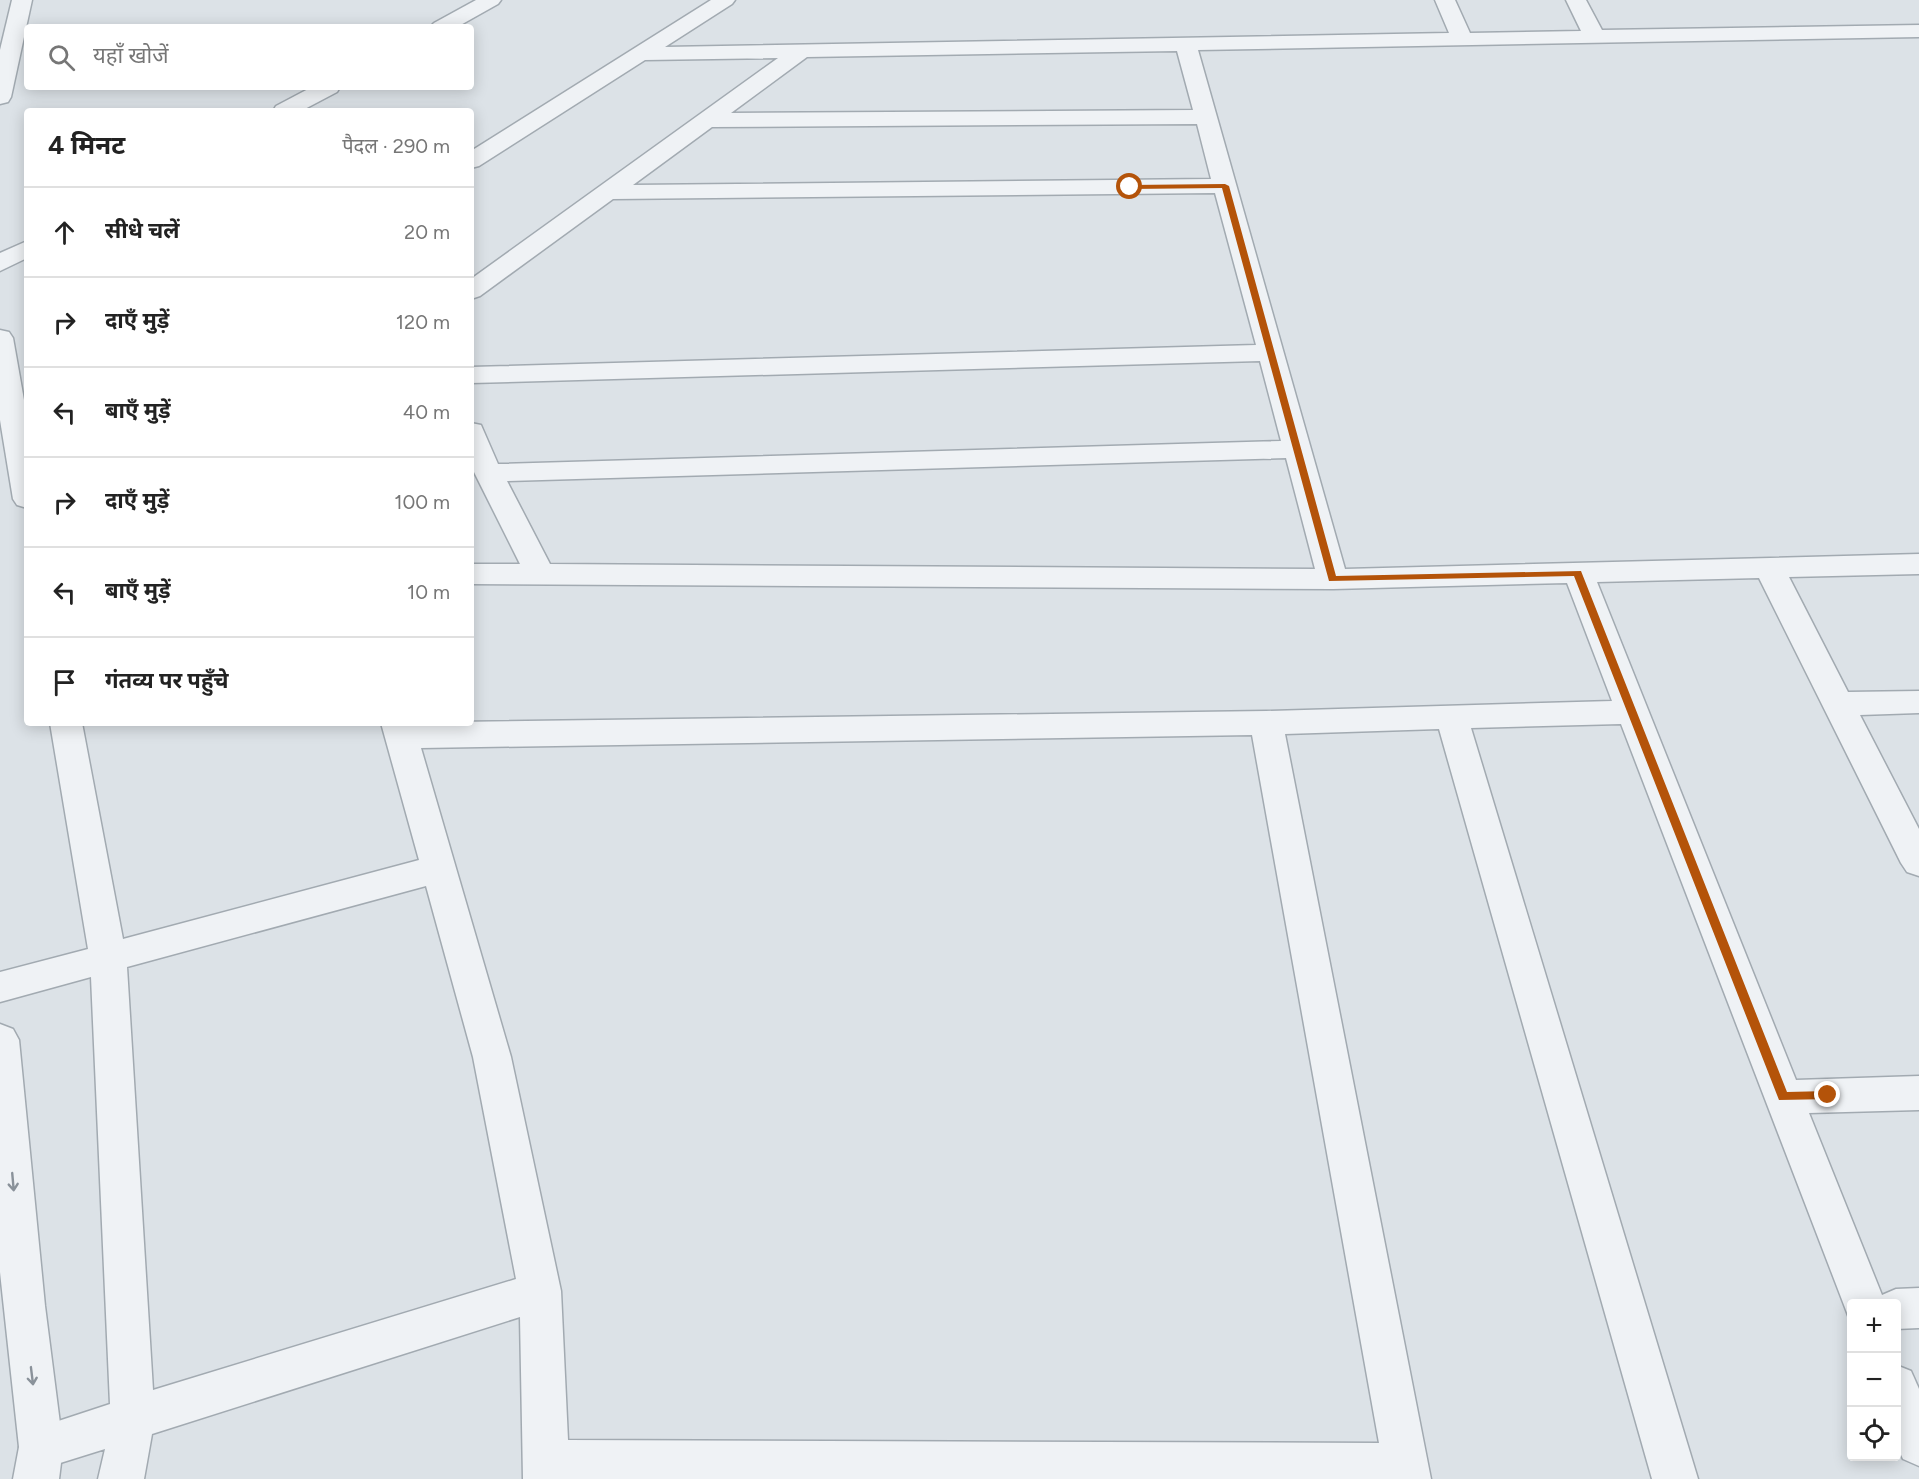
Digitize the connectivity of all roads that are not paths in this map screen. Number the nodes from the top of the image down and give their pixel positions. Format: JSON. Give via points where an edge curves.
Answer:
{"nodes":[{"id":1,"x":22,"y":0,"type":"edge"},
{"id":2,"x":491,"y":0,"type":"edge"},
{"id":3,"x":725,"y":0,"type":"edge"},
{"id":4,"x":1445,"y":0,"type":"edge"},
{"id":5,"x":1576,"y":0,"type":"edge"},
{"id":6,"x":447,"y":24,"type":"edge"},
{"id":7,"x":1919,"y":31,"type":"edge"},
{"id":8,"x":1595,"y":37,"type":"junction"},
{"id":9,"x":1462,"y":39,"type":"junction"},
{"id":10,"x":1186,"y":44,"type":"junction"},
{"id":11,"x":802,"y":51,"type":"junction"},
{"id":12,"x":640,"y":54,"type":"junction"},
{"id":13,"x":323,"y":90,"type":"edge"},
{"id":14,"x":0,"y":97,"type":"edge"},
{"id":15,"x":290,"y":108,"type":"edge"},
{"id":16,"x":1206,"y":117,"type":"junction"},
{"id":17,"x":706,"y":120,"type":"junction"},
{"id":18,"x":474,"y":159,"type":"edge"},
{"id":19,"x":1225,"y":186,"type":"junction"},
{"id":20,"x":607,"y":192,"type":"junction"},
{"id":21,"x":24,"y":250,"type":"edge"},
{"id":22,"x":0,"y":262,"type":"edge"},
{"id":23,"x":474,"y":289,"type":"edge"},
{"id":24,"x":0,"y":339,"type":"edge"},
{"id":25,"x":1271,"y":353,"type":"junction"},
{"id":26,"x":474,"y":375,"type":"edge"},
{"id":27,"x":474,"y":438,"type":"edge"},
{"id":28,"x":1297,"y":449,"type":"junction"},
{"id":29,"x":488,"y":472,"type":"junction"},
{"id":30,"x":24,"y":481,"type":"edge"},
{"id":31,"x":1919,"y":564,"type":"edge"},
{"id":32,"x":1769,"y":568,"type":"junction"},
{"id":33,"x":1578,"y":573,"type":"junction"},
{"id":34,"x":474,"y":574,"type":"edge"},
{"id":35,"x":540,"y":574,"type":"junction"},
{"id":36,"x":1333,"y":579,"type":"junction"},
{"id":37,"x":1919,"y":702,"type":"edge"},
{"id":38,"x":1838,"y":704,"type":"junction"},
{"id":39,"x":1632,"y":712,"type":"junction"},
{"id":40,"x":1452,"y":718,"type":"junction"},
{"id":41,"x":1266,"y":723,"type":"junction"},
{"id":42,"x":67,"y":726,"type":"edge"},
{"id":43,"x":399,"y":729,"type":"edge"},
{"id":44,"x":1919,"y":863,"type":"edge"},
{"id":45,"x":437,"y":869,"type":"junction"},
{"id":46,"x":108,"y":958,"type":"junction"},
{"id":47,"x":0,"y":987,"type":"edge"},
{"id":48,"x":0,"y":1040,"type":"edge"},
{"id":49,"x":1919,"y":1093,"type":"edge"},
{"id":50,"x":1783,"y":1096,"type":"junction"},
{"id":51,"x":540,"y":1291,"type":"junction"},
{"id":52,"x":1862,"y":1299,"type":"edge"},
{"id":53,"x":1919,"y":1308,"type":"edge"},
{"id":54,"x":1901,"y":1309,"type":"edge"},
{"id":55,"x":1901,"y":1399,"type":"edge"},
{"id":56,"x":133,"y":1418,"type":"junction"},
{"id":57,"x":1919,"y":1444,"type":"edge"},
{"id":58,"x":38,"y":1463,"type":"edge"},
{"id":59,"x":547,"y":1471,"type":"edge"},
{"id":60,"x":1407,"y":1472,"type":"edge"},
{"id":61,"x":121,"y":1479,"type":"edge"},
{"id":62,"x":1675,"y":1479,"type":"edge"}],
"edges":[{"from":1,"to":14,"type":"street"},
{"from":2,"to":6,"type":"street"},
{"from":3,"to":12,"type":"street"},
{"from":4,"to":9,"type":"street"},
{"from":5,"to":8,"type":"street"},
{"from":7,"to":8,"type":"street"},
{"from":8,"to":9,"type":"street"},
{"from":9,"to":10,"type":"street"},
{"from":10,"to":11,"type":"street"},
{"from":10,"to":16,"type":"street"},
{"from":11,"to":12,"type":"street"},
{"from":11,"to":17,"type":"street"},
{"from":12,"to":18,"type":"street"},
{"from":13,"to":15,"type":"street"},
{"from":16,"to":17,"type":"street"},
{"from":16,"to":19,"type":"street"},
{"from":17,"to":20,"type":"street"},
{"from":19,"to":20,"type":"street"},
{"from":19,"to":25,"type":"street"},
{"from":20,"to":23,"type":"street"},
{"from":21,"to":22,"type":"street"},
{"from":24,"to":30,"type":"street"},
{"from":25,"to":26,"type":"street"},
{"from":25,"to":28,"type":"street"},
{"from":27,"to":29,"type":"street"},
{"from":28,"to":29,"type":"street"},
{"from":28,"to":36,"type":"street"},
{"from":29,"to":35,"type":"street"},
{"from":31,"to":32,"type":"street"},
{"from":32,"to":33,"type":"street"},
{"from":32,"to":38,"type":"street"},
{"from":33,"to":36,"type":"street"},
{"from":33,"to":39,"type":"street"},
{"from":34,"to":35,"type":"street"},
{"from":35,"to":36,"type":"street"},
{"from":37,"to":38,"type":"street"},
{"from":38,"to":44,"type":"street"},
{"from":39,"to":40,"type":"street"},
{"from":39,"to":50,"type":"street"},
{"from":40,"to":41,"type":"street"},
{"from":40,"to":62,"type":"street"},
{"from":41,"to":43,"type":"street"},
{"from":41,"to":60,"type":"street"},
{"from":42,"to":46,"type":"street"},
{"from":43,"to":45,"type":"street"},
{"from":45,"to":46,"type":"street"},
{"from":45,"to":51,"type":"street","via":[[492,1057]]},
{"from":46,"to":47,"type":"street"},
{"from":46,"to":56,"type":"street"},
{"from":48,"to":58,"type":"street","one_way":true},
{"from":49,"to":50,"type":"street"},
{"from":50,"to":52,"type":"street"},
{"from":51,"to":56,"type":"street"},
{"from":51,"to":59,"type":"street"},
{"from":53,"to":54,"type":"street"},
{"from":55,"to":57,"type":"street"},
{"from":56,"to":58,"type":"street"},
{"from":56,"to":61,"type":"street"},
{"from":59,"to":60,"type":"street"}]}
